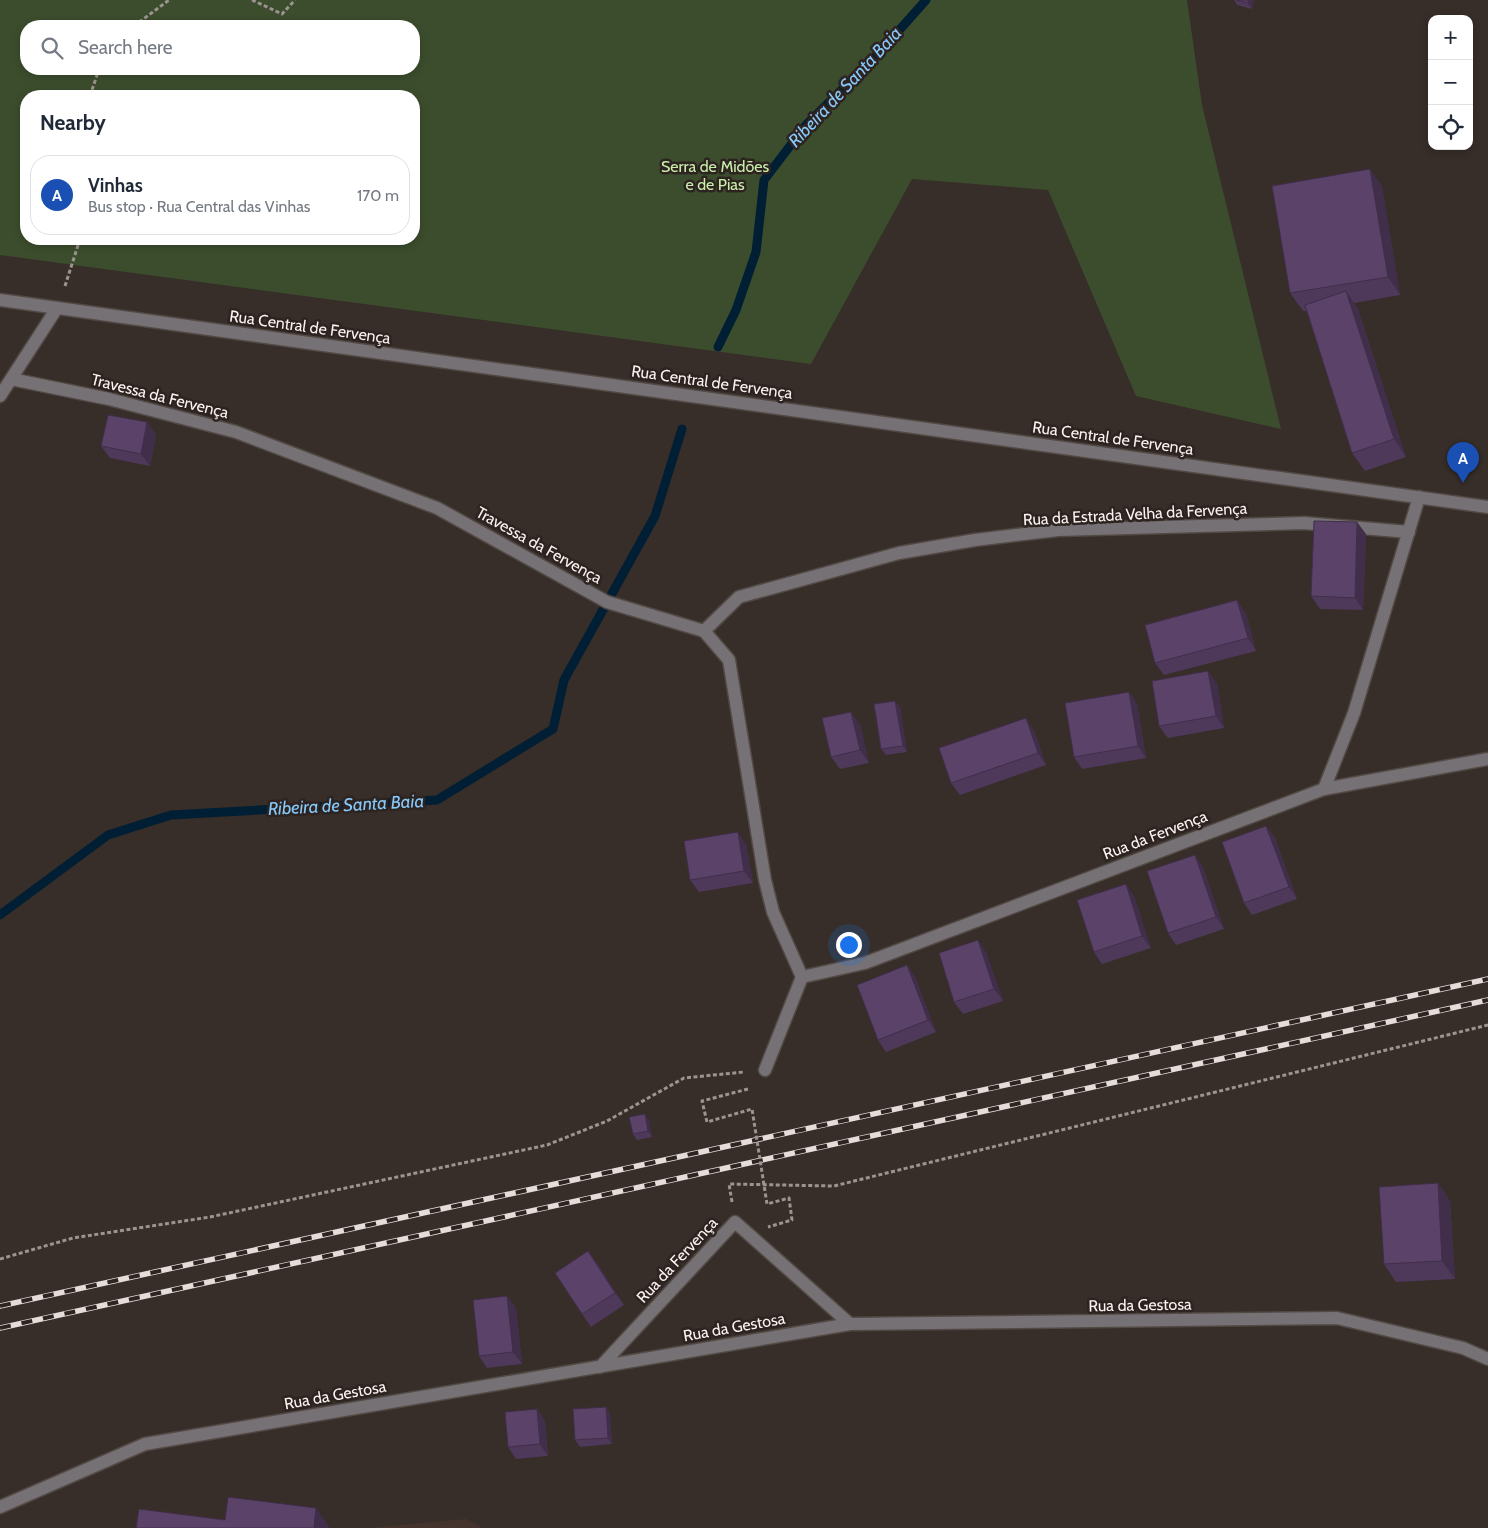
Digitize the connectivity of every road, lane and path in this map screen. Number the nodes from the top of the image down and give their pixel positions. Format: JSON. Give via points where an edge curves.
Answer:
{"nodes":[{"id":1,"x":169,"y":0,"type":"edge"},
{"id":2,"x":252,"y":0,"type":"edge"},
{"id":3,"x":295,"y":0,"type":"edge"},
{"id":4,"x":142,"y":20,"type":"edge"},
{"id":5,"x":97,"y":75,"type":"edge"},
{"id":6,"x":92,"y":90,"type":"edge"},
{"id":7,"x":78,"y":245,"type":"edge"},
{"id":8,"x":0,"y":300,"type":"edge"},
{"id":9,"x":57,"y":308,"type":"junction"},
{"id":10,"x":11,"y":379,"type":"junction"},
{"id":11,"x":0,"y":396,"type":"edge"},
{"id":12,"x":1419,"y":497,"type":"junction"},
{"id":13,"x":1488,"y":507,"type":"edge"},
{"id":14,"x":1409,"y":532,"type":"junction"},
{"id":15,"x":704,"y":631,"type":"junction"},
{"id":16,"x":1488,"y":759,"type":"edge"},
{"id":17,"x":1324,"y":789,"type":"junction"},
{"id":18,"x":802,"y":977,"type":"junction"},
{"id":19,"x":1488,"y":1025,"type":"edge"},
{"id":20,"x":765,"y":1070,"type":"joint"},
{"id":21,"x":748,"y":1089,"type":"dead end"},
{"id":22,"x":735,"y":1222,"type":"junction"},
{"id":23,"x":768,"y":1227,"type":"dead end"},
{"id":24,"x":0,"y":1259,"type":"edge"},
{"id":25,"x":850,"y":1324,"type":"junction"},
{"id":26,"x":1488,"y":1359,"type":"edge"},
{"id":27,"x":600,"y":1367,"type":"junction"},
{"id":28,"x":0,"y":1507,"type":"edge"}],
"edges":[{"from":1,"to":4,"type":"path"},
{"from":2,"to":3,"type":"path","via":[[282,14]]},
{"from":5,"to":6,"type":"path"},
{"from":7,"to":9,"type":"path"},
{"from":8,"to":9,"type":"street","name":"Rua Central de Fervença"},
{"from":9,"to":10,"type":"street"},
{"from":9,"to":12,"type":"street","name":"Rua Central de Fervença"},
{"from":10,"to":11,"type":"street"},
{"from":10,"to":15,"type":"street","name":"Travessa da Fervença","via":[[109,399],[236,432],[437,508],[607,602]]},
{"from":12,"to":13,"type":"street","name":"Rua Central de Fervença"},
{"from":12,"to":14,"type":"street"},
{"from":14,"to":15,"type":"street","name":"Rua da Estrada Velha da Fervença","via":[[1304,523],[1058,530],[974,540],[899,553],[739,597]]},
{"from":14,"to":17,"type":"street","via":[[1354,713]]},
{"from":15,"to":18,"type":"street","via":[[729,660],[765,880],[773,912]]},
{"from":16,"to":17,"type":"street","name":"Rua da Fervença"},
{"from":17,"to":18,"type":"street","name":"Rua da Fervença","via":[[865,963]]},
{"from":18,"to":20,"type":"street"},
{"from":19,"to":22,"type":"path","via":[[834,1186],[729,1184]]},
{"from":20,"to":24,"type":"path","via":[[684,1078],[607,1121],[547,1145],[210,1216],[73,1238]]},
{"from":21,"to":23,"type":"path","bridge":true,"via":[[702,1101],[708,1122],[752,1109],[766,1204],[789,1198],[792,1220]]},
{"from":22,"to":25,"type":"street","name":"Rua da Fervença"},
{"from":22,"to":27,"type":"street","name":"Rua da Fervença"},
{"from":25,"to":26,"type":"street","name":"Rua da Gestosa","via":[[1337,1318],[1463,1348]]},
{"from":25,"to":27,"type":"street","name":"Rua da Gestosa"},
{"from":27,"to":28,"type":"street","name":"Rua da Gestosa","via":[[145,1444]]}]}
